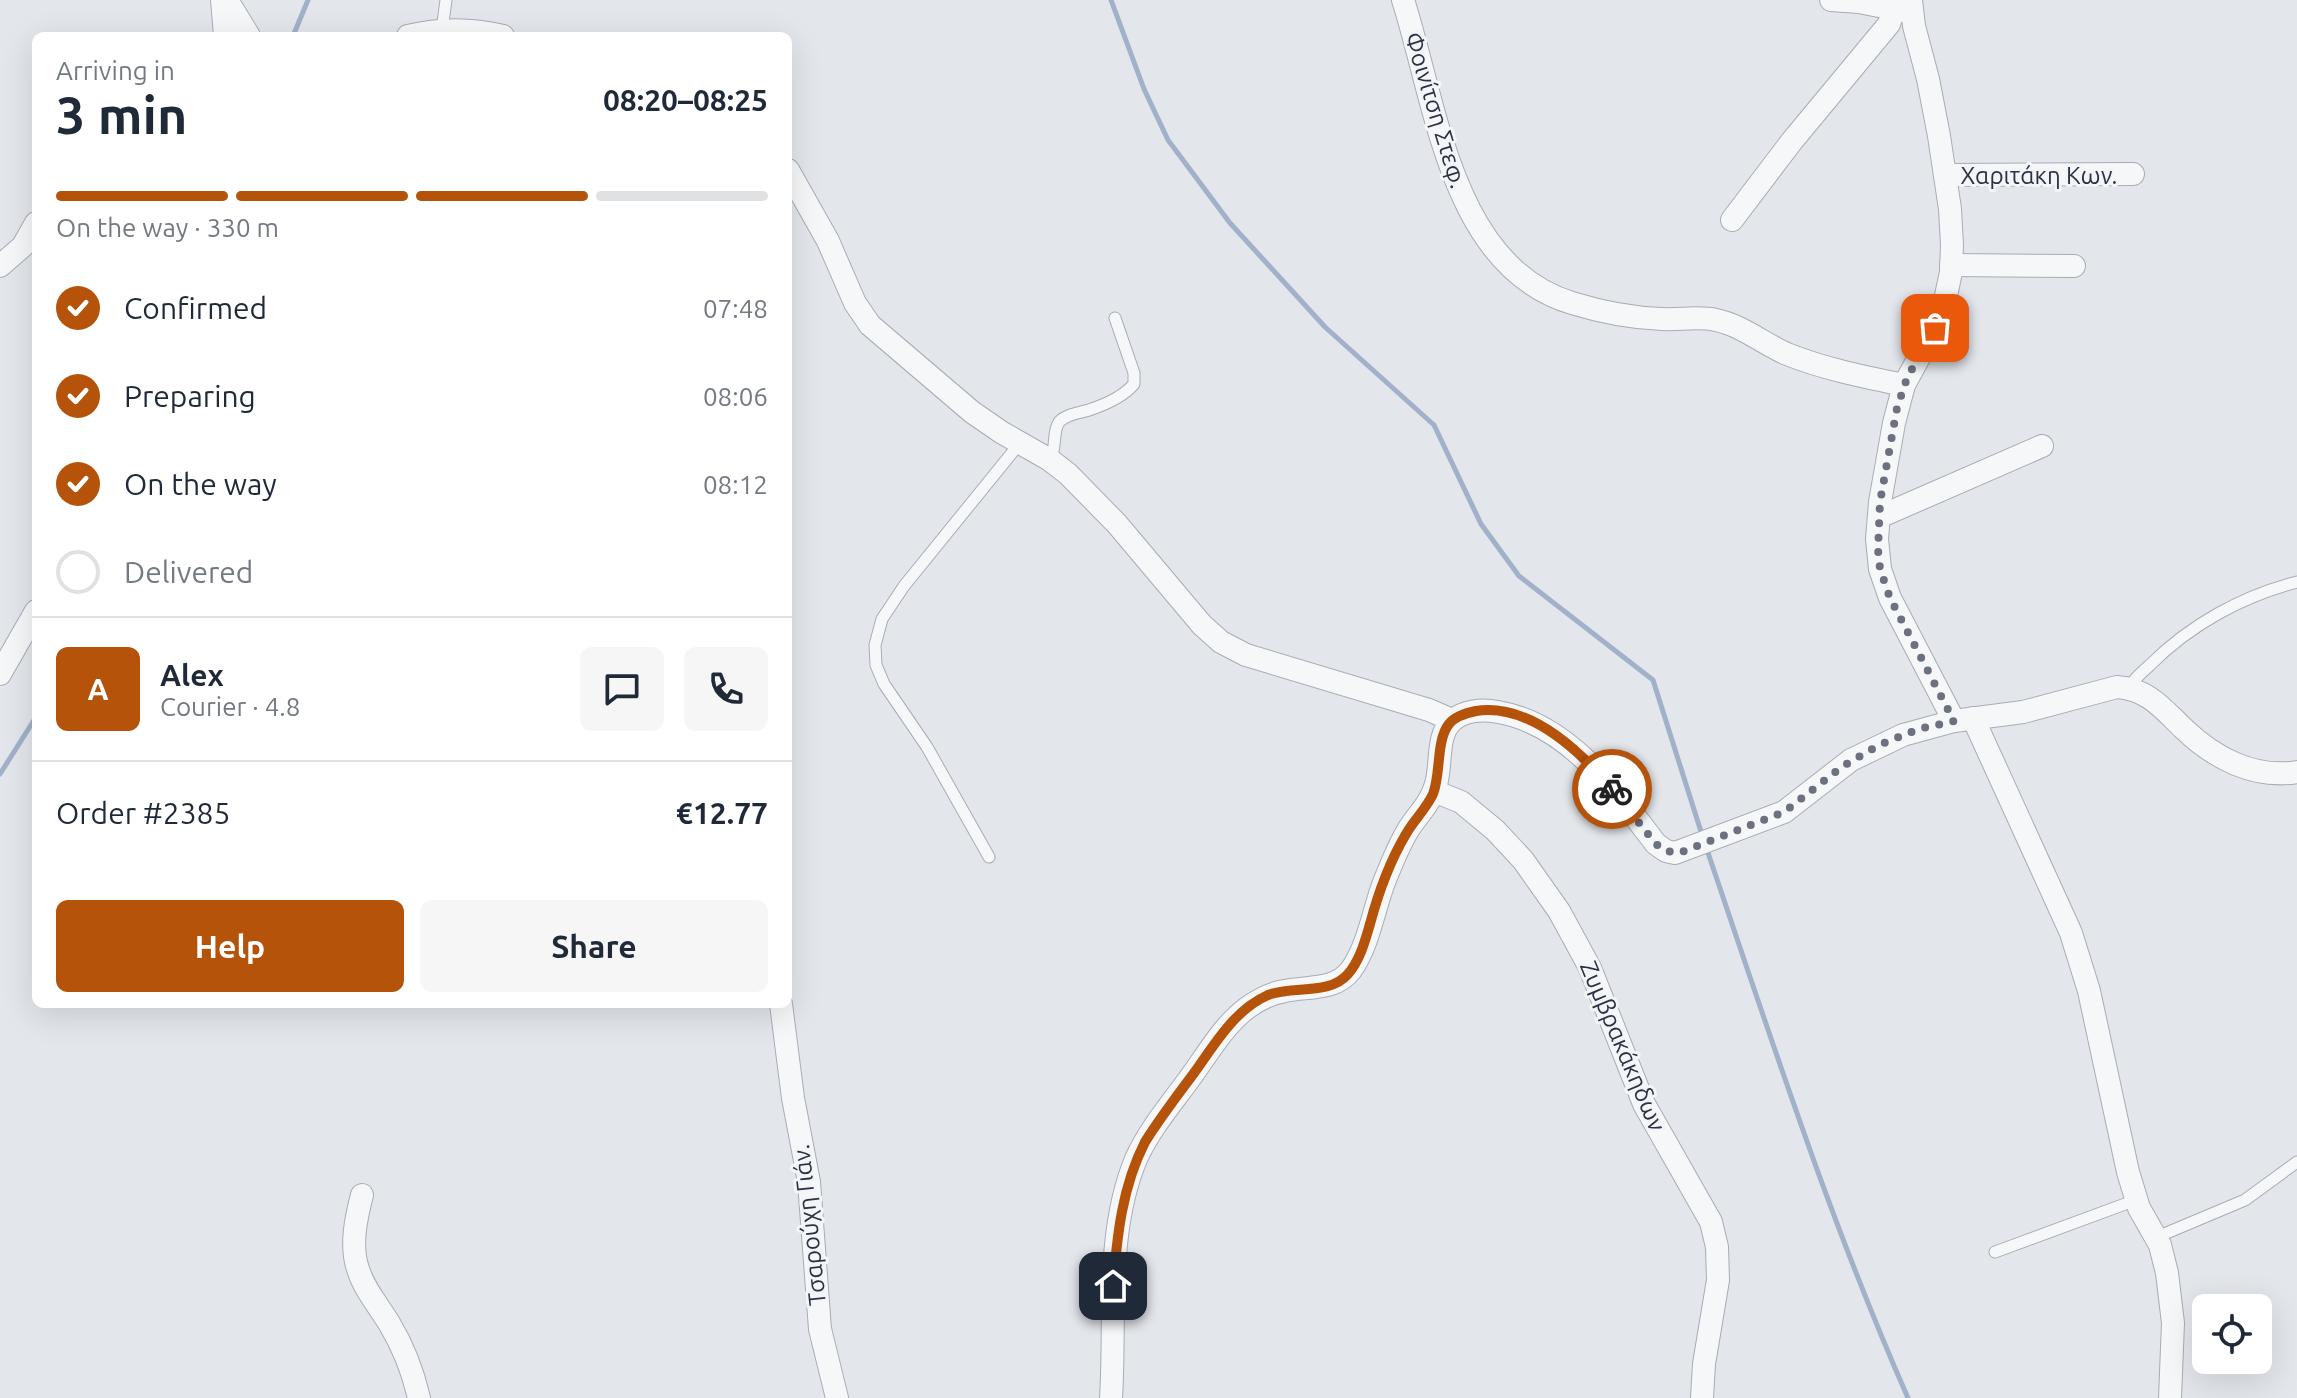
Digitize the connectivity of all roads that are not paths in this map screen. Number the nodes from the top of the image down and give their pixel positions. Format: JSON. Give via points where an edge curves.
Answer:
{"nodes":[{"id":1,"x":224,"y":0,"type":"edge"},
{"id":2,"x":446,"y":0,"type":"edge"},
{"id":3,"x":1403,"y":0,"type":"edge"},
{"id":4,"x":1831,"y":0,"type":"edge"},
{"id":5,"x":1906,"y":7,"type":"edge"},
{"id":6,"x":442,"y":30,"type":"junction"},
{"id":7,"x":221,"y":32,"type":"edge"},
{"id":8,"x":246,"y":32,"type":"edge"},
{"id":9,"x":431,"y":32,"type":"edge"},
{"id":10,"x":484,"y":32,"type":"edge"},
{"id":11,"x":2133,"y":174,"type":"dead end"},
{"id":12,"x":1945,"y":175,"type":"junction"},
{"id":13,"x":792,"y":177,"type":"edge"},
{"id":14,"x":1732,"y":220,"type":"dead end"},
{"id":15,"x":32,"y":230,"type":"edge"},
{"id":16,"x":1951,"y":265,"type":"junction"},
{"id":17,"x":0,"y":266,"type":"edge"},
{"id":18,"x":2074,"y":266,"type":"dead end"},
{"id":19,"x":1115,"y":318,"type":"dead end"},
{"id":20,"x":1904,"y":385,"type":"junction"},
{"id":21,"x":1020,"y":443,"type":"junction"},
{"id":22,"x":2042,"y":446,"type":"dead end"},
{"id":23,"x":1050,"y":460,"type":"junction"},
{"id":24,"x":1879,"y":517,"type":"junction"},
{"id":25,"x":2297,"y":582,"type":"edge"},
{"id":26,"x":32,"y":618,"type":"edge"},
{"id":27,"x":0,"y":674,"type":"edge"},
{"id":28,"x":2128,"y":688,"type":"junction"},
{"id":29,"x":1963,"y":719,"type":"junction"},
{"id":30,"x":1452,"y":720,"type":"junction"},
{"id":31,"x":2297,"y":772,"type":"edge"},
{"id":32,"x":1434,"y":791,"type":"junction"},
{"id":33,"x":989,"y":857,"type":"dead end"},
{"id":34,"x":782,"y":1008,"type":"edge"},
{"id":35,"x":2297,"y":1162,"type":"edge"},
{"id":36,"x":362,"y":1195,"type":"dead end"},
{"id":37,"x":2136,"y":1200,"type":"junction"},
{"id":38,"x":2157,"y":1237,"type":"junction"},
{"id":39,"x":1995,"y":1252,"type":"dead end"},
{"id":40,"x":419,"y":1398,"type":"edge"},
{"id":41,"x":837,"y":1398,"type":"edge"},
{"id":42,"x":1111,"y":1398,"type":"edge"},
{"id":43,"x":1702,"y":1398,"type":"edge"},
{"id":44,"x":2170,"y":1398,"type":"edge"}],
"edges":[{"from":1,"to":7,"type":"street"},
{"from":1,"to":8,"type":"street"},
{"from":2,"to":6,"type":"lane"},
{"from":3,"to":20,"type":"street","name":"Φοινίτση Στεφ.","via":[[1459,191],[1485,234],[1530,284],[1563,300],[1620,314],[1715,320],[1803,360]]},
{"from":4,"to":5,"type":"street"},
{"from":5,"to":12,"type":"street","via":[[1934,106]]},
{"from":5,"to":14,"type":"street"},
{"from":6,"to":9,"type":"street"},
{"from":6,"to":10,"type":"street"},
{"from":11,"to":12,"type":"street","name":"Χαριτάκη Κων."},
{"from":12,"to":16,"type":"street"},
{"from":13,"to":21,"type":"street","via":[[870,325],[959,402]]},
{"from":15,"to":17,"type":"street"},
{"from":16,"to":18,"type":"street"},
{"from":16,"to":20,"type":"street","via":[[1939,317]]},
{"from":19,"to":23,"type":"lane","via":[[1134,384],[1097,407],[1062,419]]},
{"from":20,"to":24,"type":"street"},
{"from":21,"to":23,"type":"street"},
{"from":21,"to":33,"type":"lane","via":[[904,586],[882,619],[875,645],[884,684],[927,747]]},
{"from":22,"to":24,"type":"street"},
{"from":23,"to":30,"type":"street","via":[[1091,495],[1221,642],[1246,655]]},
{"from":24,"to":29,"type":"street","via":[[1878,560],[1886,588]]},
{"from":25,"to":28,"type":"lane","via":[[2200,624]]},
{"from":26,"to":27,"type":"street"},
{"from":28,"to":29,"type":"street","via":[[2023,712]]},
{"from":28,"to":31,"type":"street","via":[[2148,696],[2192,736],[2235,764],[2266,773]]},
{"from":29,"to":30,"type":"street","via":[[1879,745],[1784,812],[1672,853],[1660,848],[1605,781],[1541,726],[1487,710]]},
{"from":29,"to":37,"type":"street","via":[[2080,956]]},
{"from":30,"to":32,"type":"street","via":[[1442,740]]},
{"from":32,"to":42,"type":"street","via":[[1400,846],[1349,973],[1337,983],[1282,991],[1245,1009],[1145,1142],[1129,1180],[1119,1227]]},
{"from":32,"to":43,"type":"street","name":"Ζυμβρακάκηδων","via":[[1461,802],[1495,830],[1559,911],[1585,956],[1644,1104],[1711,1222],[1718,1280]]},
{"from":34,"to":41,"type":"street","name":"Τσαρούχη Γιάν.","via":[[811,1192],[820,1329]]},
{"from":35,"to":38,"type":"lane","via":[[2245,1200]]},
{"from":36,"to":40,"type":"street","via":[[355,1235],[358,1269],[401,1344]]},
{"from":37,"to":38,"type":"street"},
{"from":37,"to":39,"type":"lane"},
{"from":38,"to":44,"type":"street","via":[[2172,1312]]}]}
